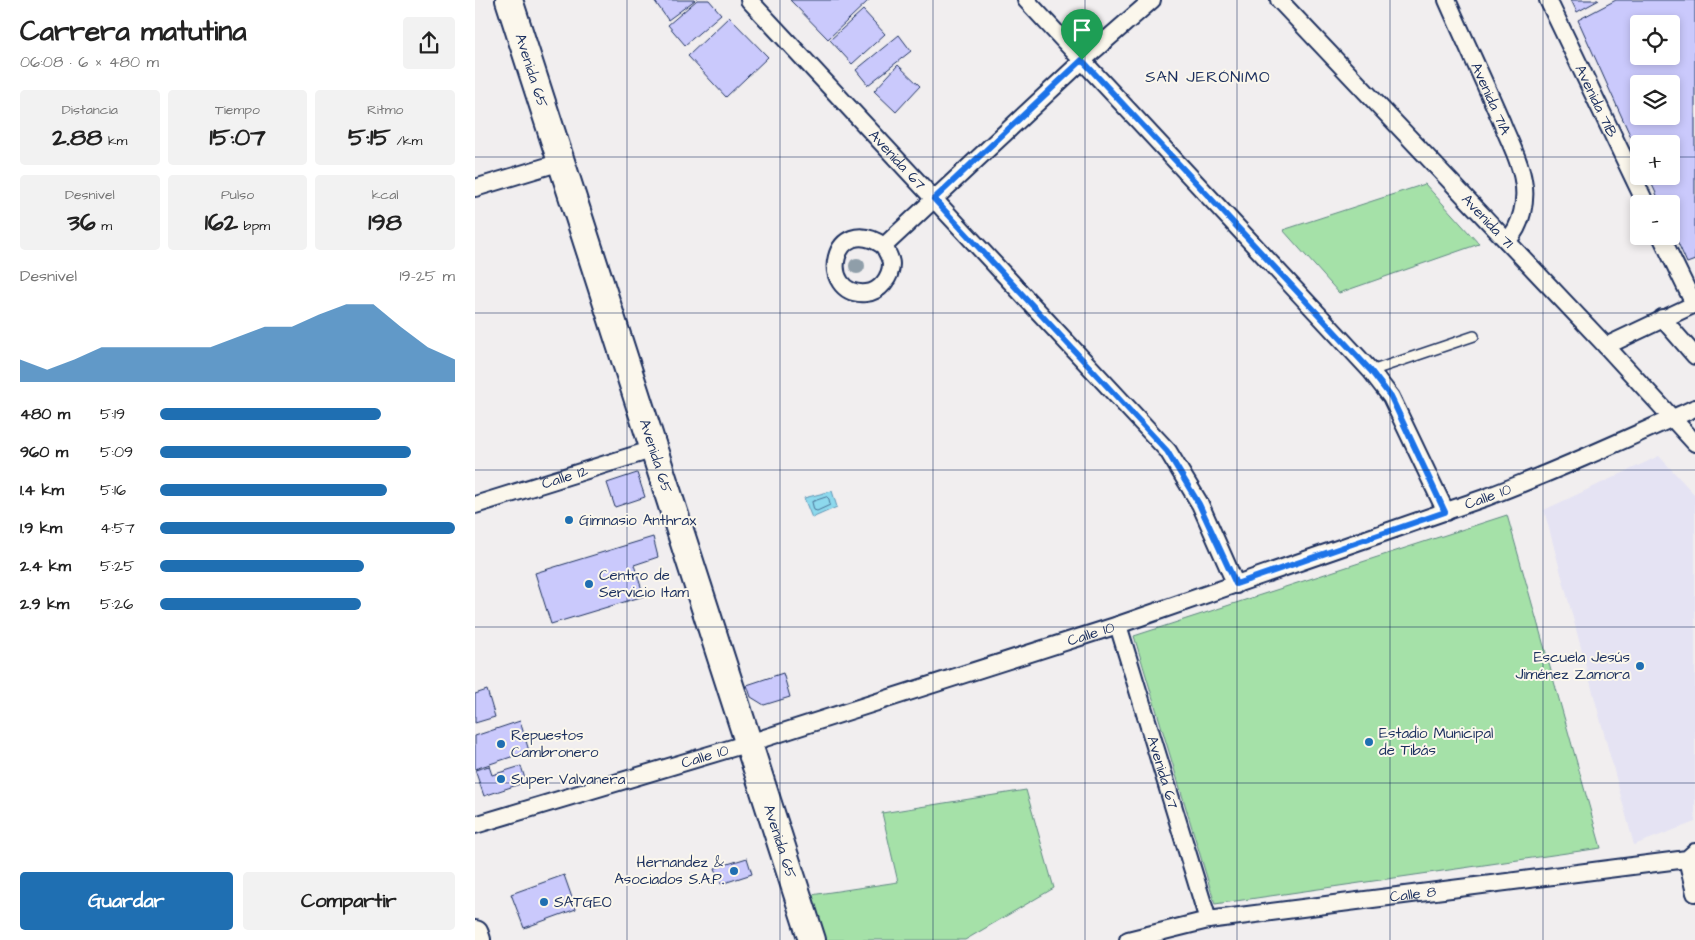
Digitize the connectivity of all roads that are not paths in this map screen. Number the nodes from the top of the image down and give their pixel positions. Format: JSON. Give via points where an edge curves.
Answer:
{"nodes":[{"id":1,"x":509,"y":0,"type":"edge"},
{"id":2,"x":749,"y":0,"type":"edge"},
{"id":3,"x":1026,"y":0,"type":"edge"},
{"id":4,"x":1152,"y":0,"type":"edge"},
{"id":5,"x":1279,"y":0,"type":"edge"},
{"id":6,"x":1447,"y":0,"type":"edge"},
{"id":7,"x":1548,"y":0,"type":"edge"},
{"id":8,"x":1082,"y":60,"type":"junction"},
{"id":9,"x":561,"y":162,"type":"junction"},
{"id":10,"x":475,"y":188,"type":"edge"},
{"id":11,"x":1641,"y":195,"type":"edge"},
{"id":12,"x":934,"y":199,"type":"junction"},
{"id":13,"x":1507,"y":241,"type":"junction"},
{"id":14,"x":1665,"y":245,"type":"edge"},
{"id":15,"x":884,"y":246,"type":"dead end"},
{"id":16,"x":1694,"y":304,"type":"edge"},
{"id":17,"x":1662,"y":318,"type":"junction"},
{"id":18,"x":1474,"y":336,"type":"dead end"},
{"id":19,"x":1606,"y":346,"type":"junction"},
{"id":20,"x":1695,"y":356,"type":"edge"},
{"id":21,"x":1371,"y":371,"type":"junction"},
{"id":22,"x":1695,"y":408,"type":"edge"},
{"id":23,"x":1672,"y":418,"type":"junction"},
{"id":24,"x":1695,"y":443,"type":"edge"},
{"id":25,"x":654,"y":449,"type":"junction"},
{"id":26,"x":475,"y":505,"type":"edge"},
{"id":27,"x":1445,"y":512,"type":"junction"},
{"id":28,"x":1236,"y":584,"type":"junction"},
{"id":29,"x":1118,"y":625,"type":"junction"},
{"id":30,"x":749,"y":743,"type":"junction"},
{"id":31,"x":475,"y":825,"type":"edge"},
{"id":32,"x":1691,"y":856,"type":"edge"},
{"id":33,"x":1695,"y":893,"type":"edge"},
{"id":34,"x":1208,"y":920,"type":"junction"},
{"id":35,"x":475,"y":934,"type":"edge"},
{"id":36,"x":477,"y":940,"type":"edge"},
{"id":37,"x":812,"y":940,"type":"edge"},
{"id":38,"x":1128,"y":940,"type":"edge"}],
"edges":[{"from":1,"to":9,"type":"main road","name":"Avenida 65"},
{"from":2,"to":12,"type":"street","name":"Avenida 67"},
{"from":3,"to":8,"type":"street"},
{"from":4,"to":8,"type":"street"},
{"from":5,"to":13,"type":"street","name":"Avenida 71"},
{"from":6,"to":13,"type":"street","name":"Avenida 71A","via":[[1523,180],[1524,199],[1519,224]]},
{"from":7,"to":11,"type":"street","name":"Avenida 71B"},
{"from":8,"to":12,"type":"street"},
{"from":8,"to":21,"type":"street"},
{"from":9,"to":10,"type":"street"},
{"from":9,"to":25,"type":"main road","name":"Avenida 65"},
{"from":12,"to":15,"type":"street"},
{"from":12,"to":28,"type":"street","name":"Avenida 67","via":[[1167,451],[1199,504]]},
{"from":13,"to":19,"type":"street","name":"Avenida 71"},
{"from":14,"to":16,"type":"street"},
{"from":16,"to":17,"type":"street"},
{"from":17,"to":19,"type":"street"},
{"from":17,"to":20,"type":"street"},
{"from":18,"to":21,"type":"lane"},
{"from":19,"to":23,"type":"street","name":"Avenida 71"},
{"from":21,"to":27,"type":"street","via":[[1391,397]]},
{"from":22,"to":23,"type":"street","name":"Calle 10"},
{"from":23,"to":24,"type":"street","name":"Avenida 71"},
{"from":23,"to":27,"type":"street","name":"Calle 10","via":[[1537,478]]},
{"from":25,"to":26,"type":"street","name":"Calle 12"},
{"from":25,"to":30,"type":"main road","name":"Avenida 65"},
{"from":27,"to":28,"type":"street","name":"Calle 10"},
{"from":28,"to":29,"type":"street","name":"Calle 10"},
{"from":29,"to":30,"type":"street","name":"Calle 10"},
{"from":29,"to":34,"type":"street","name":"Avenida 67"},
{"from":30,"to":31,"type":"street","name":"Calle 10"},
{"from":30,"to":37,"type":"main road","name":"Avenida 65"},
{"from":32,"to":33,"type":"street"},
{"from":32,"to":34,"type":"street","name":"Calle 8"},
{"from":34,"to":38,"type":"street","name":"Calle 8"},
{"from":35,"to":36,"type":"main road"}]}
